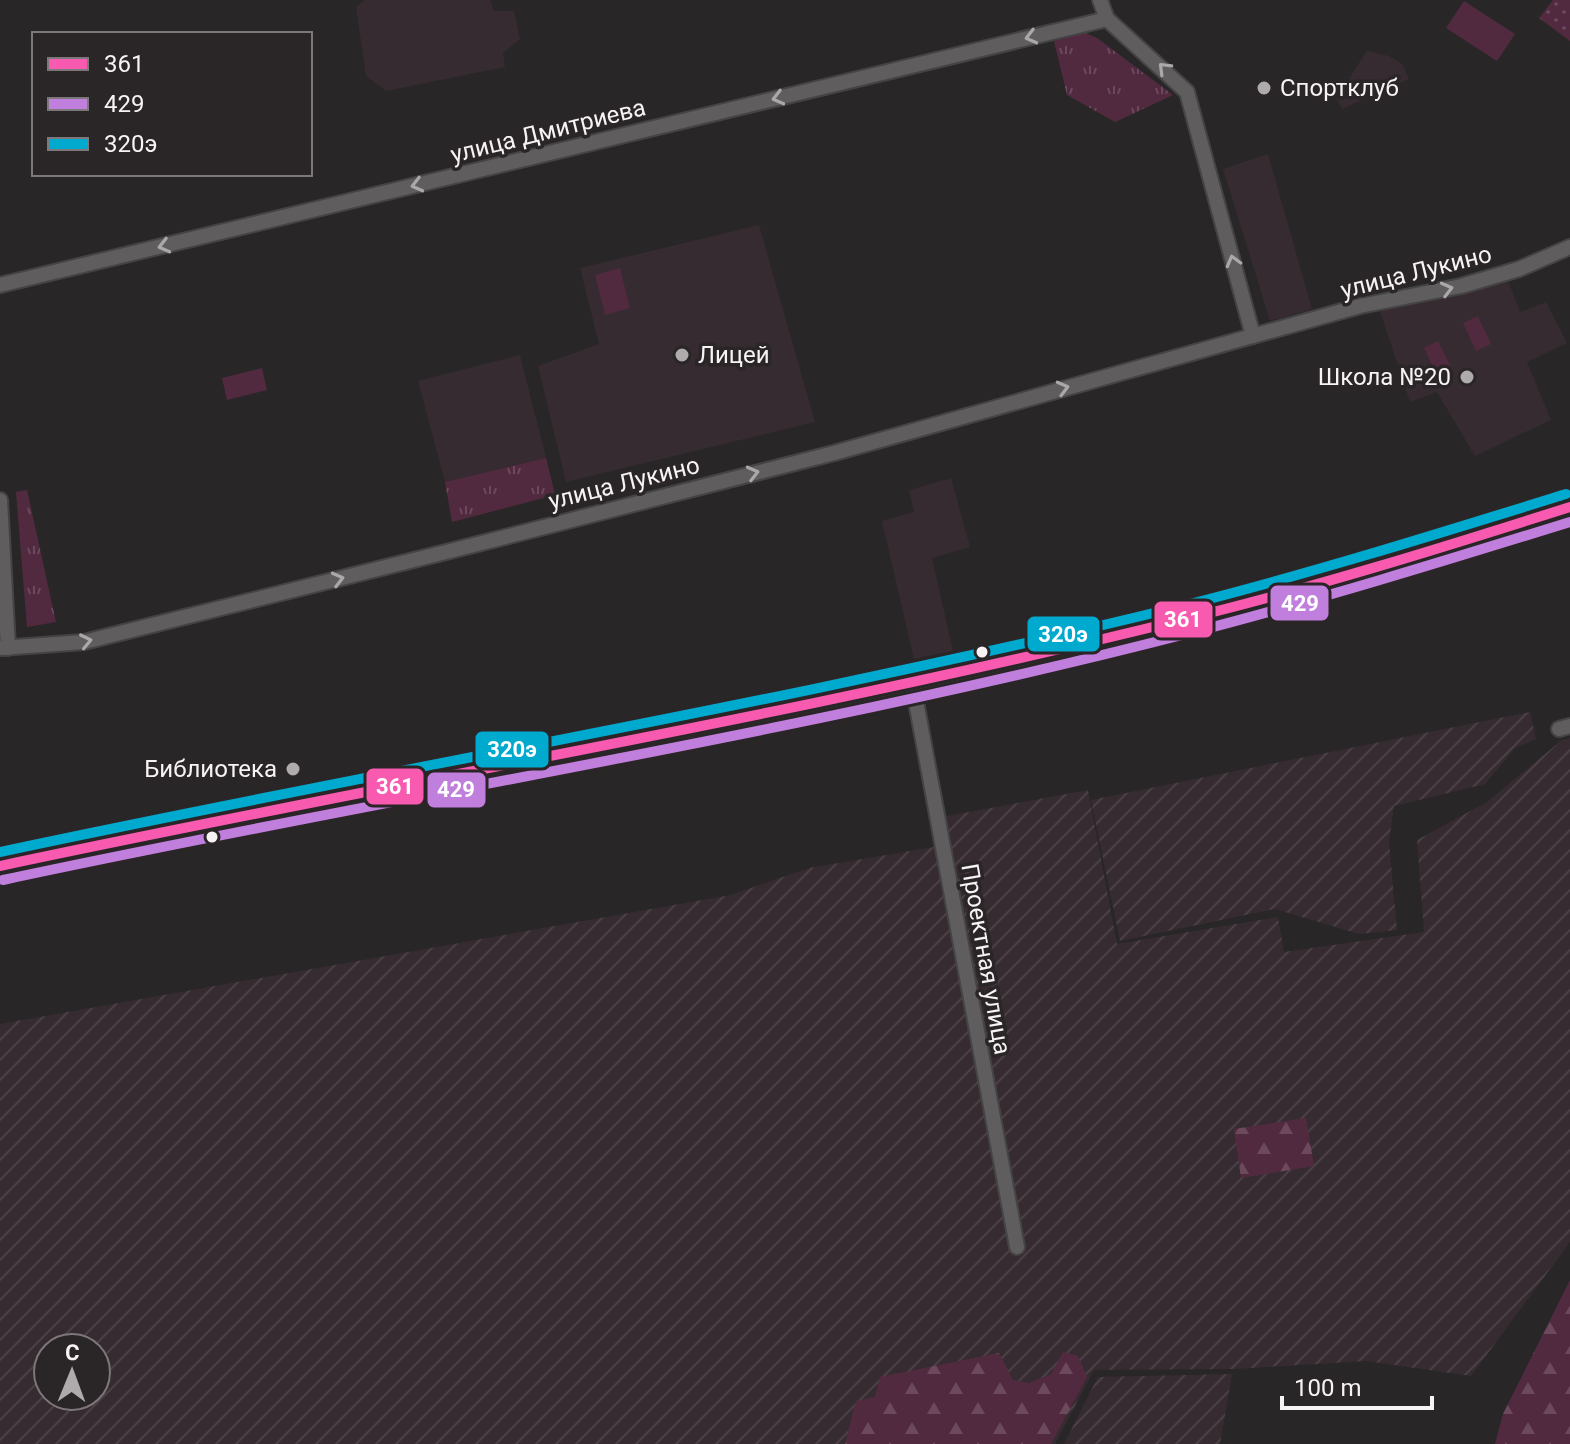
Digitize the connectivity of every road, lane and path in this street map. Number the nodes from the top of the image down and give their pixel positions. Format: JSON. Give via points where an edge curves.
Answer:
{"nodes":[{"id":1,"x":1100,"y":0,"type":"edge"},
{"id":2,"x":1107,"y":19,"type":"junction"},
{"id":3,"x":1570,"y":247,"type":"edge"},
{"id":4,"x":0,"y":285,"type":"edge"},
{"id":5,"x":1253,"y":336,"type":"junction"},
{"id":6,"x":0,"y":500,"type":"edge"},
{"id":7,"x":1570,"y":507,"type":"edge"},
{"id":8,"x":4,"y":648,"type":"edge"},
{"id":9,"x":912,"y":680,"type":"junction"},
{"id":10,"x":0,"y":866,"type":"edge"},
{"id":11,"x":1017,"y":1247,"type":"dead end"}],
"edges":[{"from":1,"to":2,"type":"street"},
{"from":2,"to":4,"type":"street","name":"улица Дмитриева","one_way":true},
{"from":5,"to":2,"type":"street","one_way":true,"via":[[1187,92]]},
{"from":5,"to":3,"type":"street","name":"улица Лукино","one_way":true,"via":[[1476,282]]},
{"from":8,"to":5,"type":"street","name":"улица Лукино","one_way":true,"via":[[64,646],[117,634],[839,451]]},
{"from":6,"to":8,"type":"street"},
{"from":7,"to":9,"type":"main road","via":[[1276,598]]},
{"from":9,"to":10,"type":"main road"},
{"from":9,"to":11,"type":"street","name":"Проектная улица"}]}
